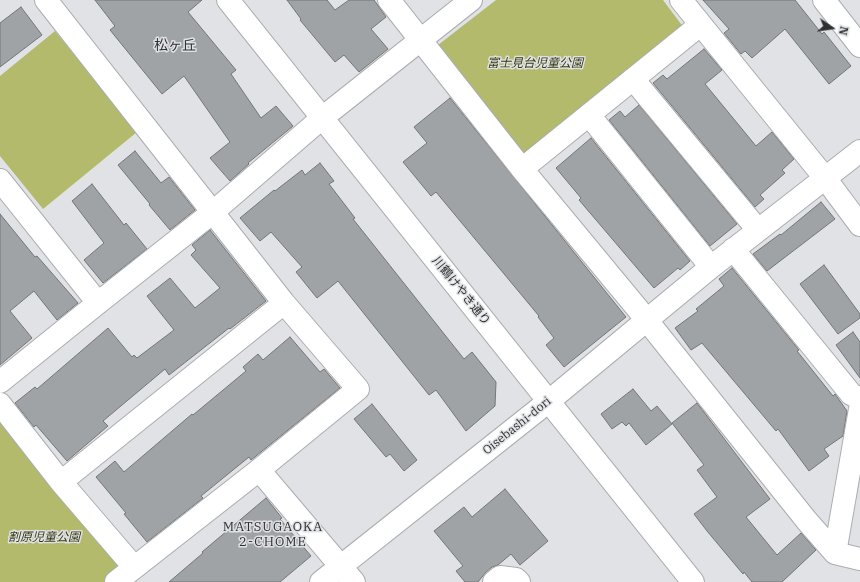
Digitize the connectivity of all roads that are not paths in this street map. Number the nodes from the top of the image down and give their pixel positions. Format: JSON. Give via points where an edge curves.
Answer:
{"nodes":[{"id":1,"x":46,"y":0,"type":"edge"},
{"id":2,"x":228,"y":0,"type":"edge"},
{"id":3,"x":389,"y":0,"type":"edge"},
{"id":4,"x":471,"y":0,"type":"edge"},
{"id":5,"x":680,"y":0,"type":"edge"},
{"id":6,"x":824,"y":0,"type":"edge"},
{"id":7,"x":700,"y":25,"type":"junction"},
{"id":8,"x":420,"y":40,"type":"junction"},
{"id":9,"x":860,"y":46,"type":"edge"},
{"id":10,"x":633,"y":79,"type":"junction"},
{"id":11,"x":589,"y":115,"type":"junction"},
{"id":12,"x":322,"y":118,"type":"junction"},
{"id":13,"x":860,"y":151,"type":"edge"},
{"id":14,"x":522,"y":169,"type":"junction"},
{"id":15,"x":825,"y":178,"type":"junction"},
{"id":16,"x":0,"y":180,"type":"edge"},
{"id":17,"x":213,"y":212,"type":"junction"},
{"id":18,"x":860,"y":225,"type":"edge"},
{"id":19,"x":758,"y":230,"type":"junction"},
{"id":20,"x":734,"y":249,"type":"junction"},
{"id":21,"x":711,"y":267,"type":"junction"},
{"id":22,"x":98,"y":303,"type":"junction"},
{"id":23,"x":284,"y":303,"type":"junction"},
{"id":24,"x":646,"y":320,"type":"junction"},
{"id":25,"x":0,"y":382,"type":"edge"},
{"id":26,"x":860,"y":399,"type":"edge"},
{"id":27,"x":549,"y":401,"type":"junction"},
{"id":28,"x":0,"y":404,"type":"edge"},
{"id":29,"x":860,"y":409,"type":"edge"},
{"id":30,"x":258,"y":470,"type":"junction"},
{"id":31,"x":61,"y":482,"type":"junction"},
{"id":32,"x":835,"y":553,"type":"junction"},
{"id":33,"x":860,"y":559,"type":"edge"},
{"id":34,"x":134,"y":567,"type":"junction"},
{"id":35,"x":348,"y":574,"type":"edge"},
{"id":36,"x":116,"y":582,"type":"edge"},
{"id":37,"x":321,"y":582,"type":"edge"},
{"id":38,"x":494,"y":582,"type":"edge"},
{"id":39,"x":519,"y":582,"type":"edge"},
{"id":40,"x":693,"y":582,"type":"edge"}],
"edges":[{"from":1,"to":17,"type":"street"},
{"from":2,"to":12,"type":"street","name":"川鶴けやき通り"},
{"from":3,"to":8,"type":"street"},
{"from":4,"to":8,"type":"street"},
{"from":5,"to":7,"type":"street"},
{"from":6,"to":9,"type":"street"},
{"from":7,"to":10,"type":"street"},
{"from":7,"to":15,"type":"street"},
{"from":8,"to":12,"type":"street"},
{"from":8,"to":14,"type":"street"},
{"from":10,"to":11,"type":"street"},
{"from":10,"to":19,"type":"street"},
{"from":11,"to":14,"type":"street"},
{"from":11,"to":21,"type":"street"},
{"from":12,"to":17,"type":"street"},
{"from":12,"to":27,"type":"street","name":"川鶴けやき通り"},
{"from":13,"to":15,"type":"street","name":"Oisebashi-dori"},
{"from":14,"to":24,"type":"street"},
{"from":15,"to":18,"type":"street"},
{"from":15,"to":19,"type":"street","name":"Oisebashi-dori"},
{"from":16,"to":22,"type":"street"},
{"from":17,"to":22,"type":"street"},
{"from":17,"to":23,"type":"street"},
{"from":19,"to":20,"type":"street","name":"Oisebashi-dori"},
{"from":20,"to":21,"type":"street","name":"Oisebashi-dori"},
{"from":20,"to":26,"type":"street","via":[[851,394]]},
{"from":21,"to":24,"type":"street","name":"Oisebashi-dori"},
{"from":22,"to":25,"type":"street"},
{"from":23,"to":30,"type":"street","via":[[358,389]]},
{"from":23,"to":31,"type":"street"},
{"from":24,"to":27,"type":"street","name":"Oisebashi-dori"},
{"from":24,"to":32,"type":"street"},
{"from":27,"to":35,"type":"street","name":"Oisebashi-dori"},
{"from":27,"to":40,"type":"street","name":"川鶴けやき通り"},
{"from":28,"to":31,"type":"street"},
{"from":29,"to":32,"type":"street"},
{"from":30,"to":34,"type":"street"},
{"from":30,"to":35,"type":"street"},
{"from":31,"to":34,"type":"street"},
{"from":32,"to":33,"type":"street"},
{"from":34,"to":36,"type":"street"},
{"from":35,"to":37,"type":"street","name":"Oisebashi-dori"},
{"from":38,"to":39,"type":"street","via":[[500,577],[516,579]]}]}
